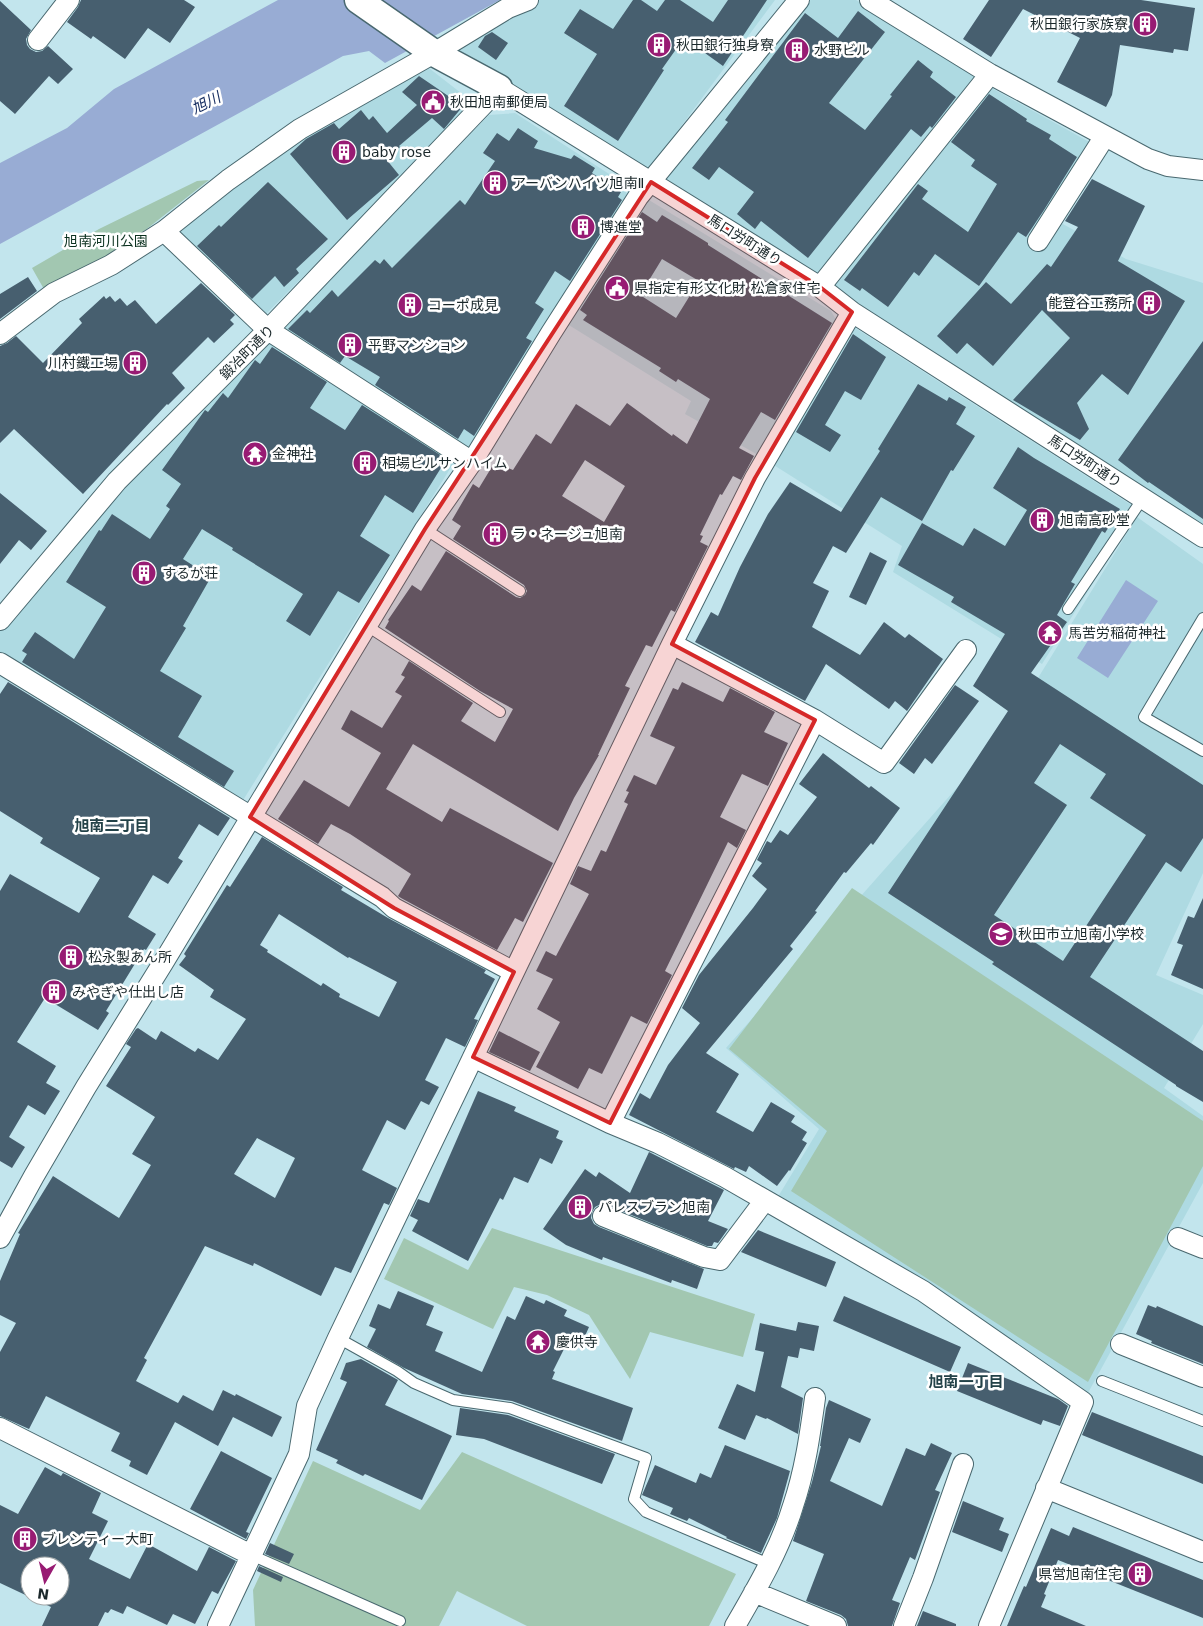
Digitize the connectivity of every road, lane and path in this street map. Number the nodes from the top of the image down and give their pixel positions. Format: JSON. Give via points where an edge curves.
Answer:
{"nodes":[{"id":1,"x":69,"y":0,"type":"edge"},
{"id":2,"x":358,"y":0,"type":"edge"},
{"id":3,"x":528,"y":0,"type":"edge"},
{"id":4,"x":870,"y":0,"type":"edge"},
{"id":5,"x":796,"y":2,"type":"edge"},
{"id":6,"x":38,"y":40,"type":"dead end"},
{"id":7,"x":428,"y":49,"type":"junction"},
{"id":8,"x":990,"y":74,"type":"junction"},
{"id":9,"x":499,"y":88,"type":"junction"},
{"id":10,"x":1105,"y":136,"type":"junction"},
{"id":11,"x":1203,"y":170,"type":"edge"},
{"id":12,"x":651,"y":182,"type":"junction"},
{"id":13,"x":164,"y":231,"type":"junction"},
{"id":14,"x":1038,"y":241,"type":"dead end"},
{"id":15,"x":820,"y":287,"type":"junction"},
{"id":16,"x":852,"y":312,"type":"junction"},
{"id":17,"x":268,"y":330,"type":"junction"},
{"id":18,"x":0,"y":334,"type":"edge"},
{"id":19,"x":472,"y":462,"type":"junction"},
{"id":20,"x":1143,"y":498,"type":"junction"},
{"id":21,"x":426,"y":529,"type":"junction"},
{"id":22,"x":1203,"y":538,"type":"edge"},
{"id":23,"x":520,"y":591,"type":"dead end"},
{"id":24,"x":1068,"y":609,"type":"dead end"},
{"id":25,"x":1203,"y":618,"type":"edge"},
{"id":26,"x":0,"y":620,"type":"edge"},
{"id":27,"x":367,"y":626,"type":"junction"},
{"id":28,"x":672,"y":644,"type":"junction"},
{"id":29,"x":966,"y":650,"type":"dead end"},
{"id":30,"x":0,"y":662,"type":"edge"},
{"id":31,"x":500,"y":712,"type":"dead end"},
{"id":32,"x":815,"y":720,"type":"junction"},
{"id":33,"x":1203,"y":752,"type":"edge"},
{"id":34,"x":250,"y":817,"type":"junction"},
{"id":35,"x":514,"y":972,"type":"junction"},
{"id":36,"x":473,"y":1057,"type":"junction"},
{"id":37,"x":610,"y":1123,"type":"junction"},
{"id":38,"x":765,"y":1200,"type":"junction"},
{"id":39,"x":603,"y":1216,"type":"dead end"},
{"id":40,"x":0,"y":1238,"type":"edge"},
{"id":41,"x":1178,"y":1238,"type":"dead end"},
{"id":42,"x":1203,"y":1248,"type":"edge"},
{"id":43,"x":338,"y":1338,"type":"junction"},
{"id":44,"x":1121,"y":1344,"type":"dead end"},
{"id":45,"x":1203,"y":1377,"type":"edge"},
{"id":46,"x":1102,"y":1381,"type":"dead end"},
{"id":47,"x":816,"y":1398,"type":"dead end"},
{"id":48,"x":1203,"y":1421,"type":"edge"},
{"id":49,"x":0,"y":1428,"type":"edge"},
{"id":50,"x":963,"y":1464,"type":"dead end"},
{"id":51,"x":1046,"y":1488,"type":"junction"},
{"id":52,"x":1203,"y":1551,"type":"edge"},
{"id":53,"x":251,"y":1555,"type":"junction"},
{"id":54,"x":769,"y":1564,"type":"junction"},
{"id":55,"x":754,"y":1592,"type":"junction"},
{"id":56,"x":400,"y":1621,"type":"dead end"},
{"id":57,"x":218,"y":1626,"type":"edge"},
{"id":58,"x":734,"y":1626,"type":"edge"},
{"id":59,"x":836,"y":1626,"type":"edge"},
{"id":60,"x":904,"y":1626,"type":"edge"},
{"id":61,"x":989,"y":1626,"type":"edge"}],
"edges":[{"from":1,"to":6,"type":"street"},
{"from":2,"to":7,"type":"street","name":"馬口労町通り"},
{"from":3,"to":7,"type":"street"},
{"from":4,"to":8,"type":"street"},
{"from":5,"to":12,"type":"street"},
{"from":7,"to":9,"type":"street","name":"馬口労町通り"},
{"from":7,"to":13,"type":"street","via":[[300,128]]},
{"from":8,"to":10,"type":"street"},
{"from":8,"to":15,"type":"street"},
{"from":9,"to":12,"type":"street","name":"馬口労町通り"},
{"from":9,"to":17,"type":"street","name":"鍛冶町通り"},
{"from":10,"to":11,"type":"street","via":[[1168,166]]},
{"from":10,"to":14,"type":"street"},
{"from":12,"to":15,"type":"street","name":"馬口労町通り"},
{"from":12,"to":19,"type":"street","via":[[638,197],[550,334]]},
{"from":13,"to":17,"type":"street"},
{"from":13,"to":18,"type":"street","via":[[111,265],[54,293]]},
{"from":15,"to":16,"type":"street","name":"馬口労町通り"},
{"from":16,"to":20,"type":"street","name":"馬口労町通り"},
{"from":16,"to":28,"type":"street","via":[[755,478]]},
{"from":17,"to":19,"type":"street"},
{"from":17,"to":26,"type":"street","name":"鍛冶町通り","via":[[118,481]]},
{"from":19,"to":21,"type":"street"},
{"from":20,"to":22,"type":"street","name":"馬口労町通り"},
{"from":20,"to":24,"type":"lane"},
{"from":21,"to":23,"type":"lane"},
{"from":21,"to":27,"type":"street"},
{"from":25,"to":33,"type":"lane","via":[[1144,717]]},
{"from":27,"to":31,"type":"lane"},
{"from":27,"to":34,"type":"street"},
{"from":28,"to":32,"type":"street"},
{"from":28,"to":35,"type":"street"},
{"from":29,"to":32,"type":"street","via":[[884,763]]},
{"from":30,"to":34,"type":"street"},
{"from":32,"to":37,"type":"street"},
{"from":34,"to":35,"type":"street","via":[[382,897],[394,908]]},
{"from":34,"to":40,"type":"street","via":[[86,1087]]},
{"from":35,"to":36,"type":"street"},
{"from":36,"to":37,"type":"street"},
{"from":36,"to":43,"type":"street"},
{"from":37,"to":38,"type":"street","via":[[658,1143]]},
{"from":38,"to":39,"type":"street","via":[[720,1260],[704,1257]]},
{"from":38,"to":51,"type":"street","via":[[923,1291],[1083,1402]]},
{"from":41,"to":42,"type":"street"},
{"from":43,"to":53,"type":"street","via":[[307,1406],[299,1454]]},
{"from":43,"to":54,"type":"lane","via":[[414,1383],[454,1400],[510,1408],[646,1458],[634,1498],[646,1512]]},
{"from":44,"to":45,"type":"street"},
{"from":46,"to":48,"type":"lane"},
{"from":47,"to":54,"type":"street","via":[[808,1449],[793,1507]]},
{"from":49,"to":53,"type":"street"},
{"from":50,"to":60,"type":"street"},
{"from":51,"to":52,"type":"street"},
{"from":51,"to":61,"type":"street"},
{"from":53,"to":56,"type":"lane"},
{"from":53,"to":57,"type":"street"},
{"from":54,"to":55,"type":"street"},
{"from":55,"to":58,"type":"street"},
{"from":55,"to":59,"type":"street"}]}
